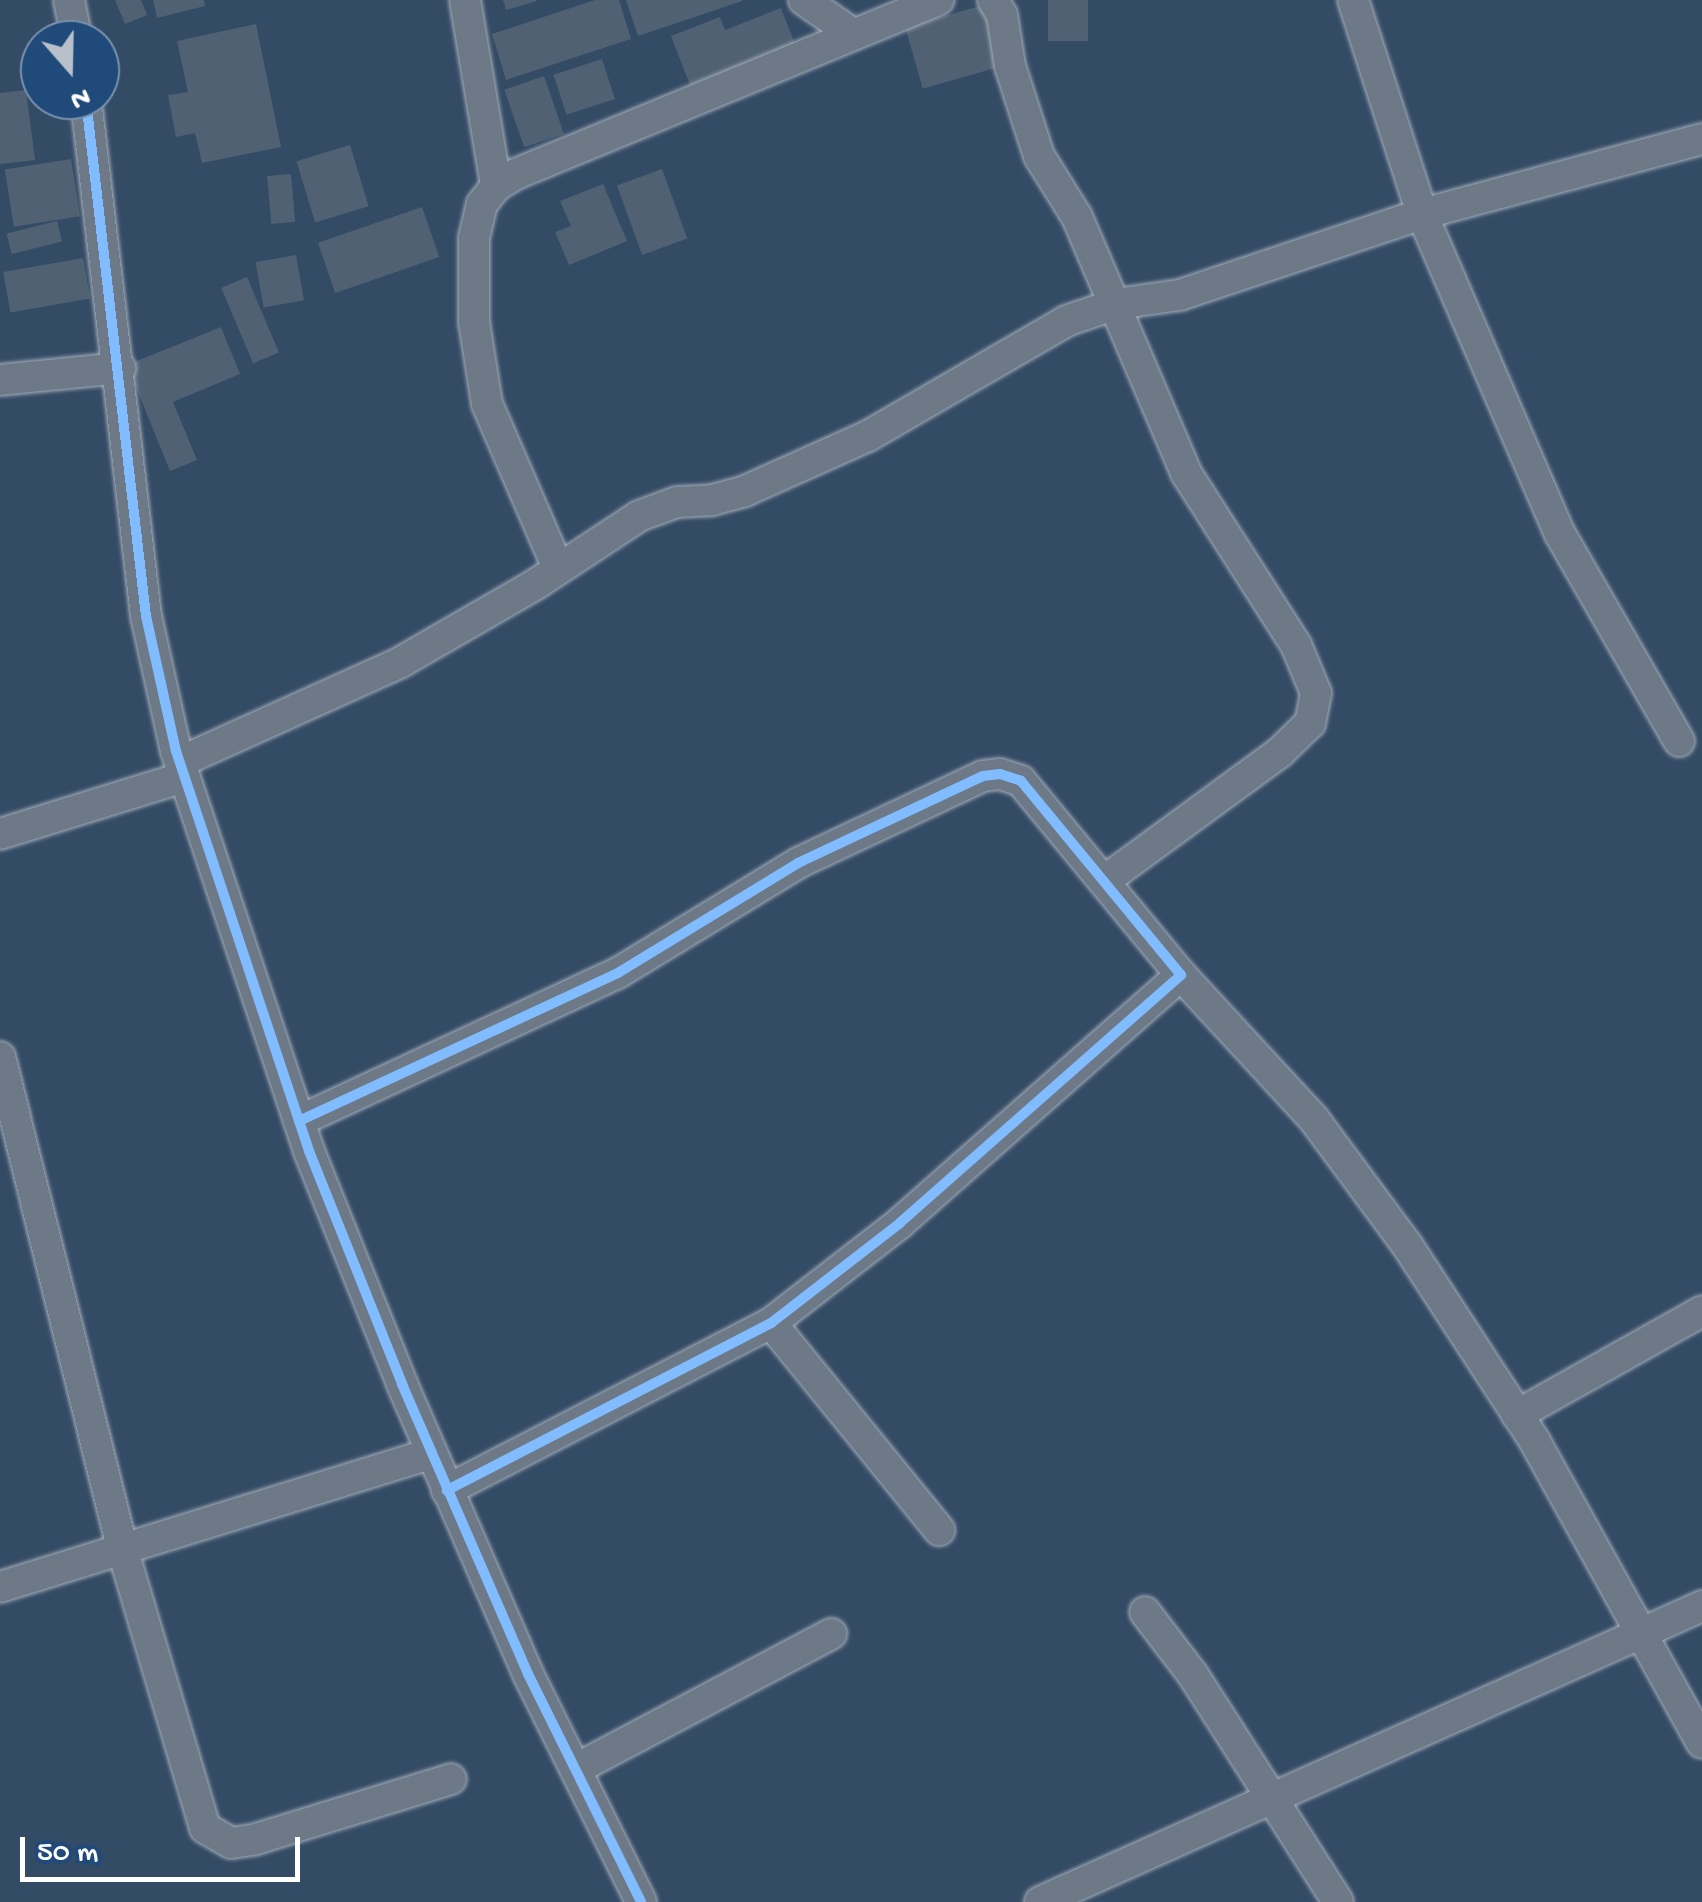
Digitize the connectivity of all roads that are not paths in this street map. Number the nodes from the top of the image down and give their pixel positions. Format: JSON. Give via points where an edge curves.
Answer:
{"nodes":[{"id":1,"x":465,"y":0,"type":"edge"},
{"id":2,"x":804,"y":0,"type":"edge"},
{"id":3,"x":940,"y":0,"type":"edge"},
{"id":4,"x":993,"y":0,"type":"edge"},
{"id":5,"x":1353,"y":0,"type":"edge"},
{"id":6,"x":853,"y":34,"type":"junction"},
{"id":7,"x":89,"y":120,"type":"edge"},
{"id":8,"x":1702,"y":138,"type":"edge"},
{"id":9,"x":496,"y":186,"type":"junction"},
{"id":10,"x":1422,"y":214,"type":"junction"},
{"id":11,"x":1116,"y":304,"type":"junction"},
{"id":12,"x":120,"y":368,"type":"junction"},
{"id":13,"x":0,"y":380,"type":"edge"},
{"id":14,"x":558,"y":568,"type":"junction"},
{"id":15,"x":1678,"y":741,"type":"dead end"},
{"id":16,"x":182,"y":770,"type":"junction"},
{"id":17,"x":0,"y":834,"type":"edge"},
{"id":18,"x":1104,"y":881,"type":"junction"},
{"id":19,"x":1181,"y":975,"type":"junction"},
{"id":20,"x":0,"y":1057,"type":"edge"},
{"id":21,"x":299,"y":1121,"type":"junction"},
{"id":22,"x":1702,"y":1311,"type":"edge"},
{"id":23,"x":771,"y":1323,"type":"junction"},
{"id":24,"x":1517,"y":1414,"type":"junction"},
{"id":25,"x":432,"y":1454,"type":"junction"},
{"id":26,"x":447,"y":1490,"type":"junction"},
{"id":27,"x":939,"y":1530,"type":"dead end"},
{"id":28,"x":123,"y":1552,"type":"junction"},
{"id":29,"x":0,"y":1587,"type":"edge"},
{"id":30,"x":1702,"y":1606,"type":"edge"},
{"id":31,"x":1145,"y":1612,"type":"dead end"},
{"id":32,"x":1638,"y":1632,"type":"junction"},
{"id":33,"x":831,"y":1634,"type":"dead end"},
{"id":34,"x":1702,"y":1743,"type":"edge"},
{"id":35,"x":576,"y":1769,"type":"junction"},
{"id":36,"x":452,"y":1778,"type":"dead end"},
{"id":37,"x":1272,"y":1798,"type":"junction"},
{"id":38,"x":641,"y":1902,"type":"edge"},
{"id":39,"x":1040,"y":1902,"type":"edge"},
{"id":40,"x":1338,"y":1902,"type":"edge"}],
"edges":[{"from":1,"to":9,"type":"street"},
{"from":2,"to":6,"type":"street"},
{"from":3,"to":6,"type":"street"},
{"from":4,"to":11,"type":"street","via":[[1039,156],[1077,217]]},
{"from":5,"to":10,"type":"street"},
{"from":6,"to":9,"type":"street"},
{"from":7,"to":12,"type":"street"},
{"from":8,"to":10,"type":"street"},
{"from":9,"to":14,"type":"street","via":[[482,204],[474,238],[474,322],[488,404]]},
{"from":10,"to":11,"type":"street","via":[[1180,295]]},
{"from":10,"to":15,"type":"street","via":[[1560,534]]},
{"from":11,"to":14,"type":"street","via":[[1066,321],[868,436],[744,490],[639,516]]},
{"from":11,"to":18,"type":"street","via":[[1186,473],[1296,645],[1316,708],[1278,754]]},
{"from":12,"to":13,"type":"street"},
{"from":12,"to":16,"type":"street","via":[[146,616]]},
{"from":14,"to":16,"type":"street","via":[[401,662]]},
{"from":16,"to":17,"type":"street","via":[[48,823]]},
{"from":16,"to":21,"type":"street"},
{"from":18,"to":19,"type":"street"},
{"from":18,"to":21,"type":"street","via":[[1020,780],[984,776],[798,863],[618,973]]},
{"from":19,"to":23,"type":"street","via":[[900,1223]]},
{"from":19,"to":24,"type":"street","via":[[1346,1159]]},
{"from":20,"to":28,"type":"street"},
{"from":21,"to":25,"type":"street"},
{"from":22,"to":24,"type":"street"},
{"from":23,"to":26,"type":"street"},
{"from":23,"to":27,"type":"street"},
{"from":24,"to":32,"type":"street"},
{"from":25,"to":26,"type":"street"},
{"from":25,"to":28,"type":"street"},
{"from":26,"to":35,"type":"street"},
{"from":28,"to":29,"type":"street"},
{"from":28,"to":36,"type":"street","via":[[205,1828],[232,1843],[254,1840]]},
{"from":30,"to":32,"type":"street"},
{"from":31,"to":37,"type":"street"},
{"from":32,"to":34,"type":"street"},
{"from":32,"to":37,"type":"street"},
{"from":33,"to":35,"type":"street"},
{"from":35,"to":38,"type":"street"},
{"from":37,"to":39,"type":"street"},
{"from":37,"to":40,"type":"street"}]}
